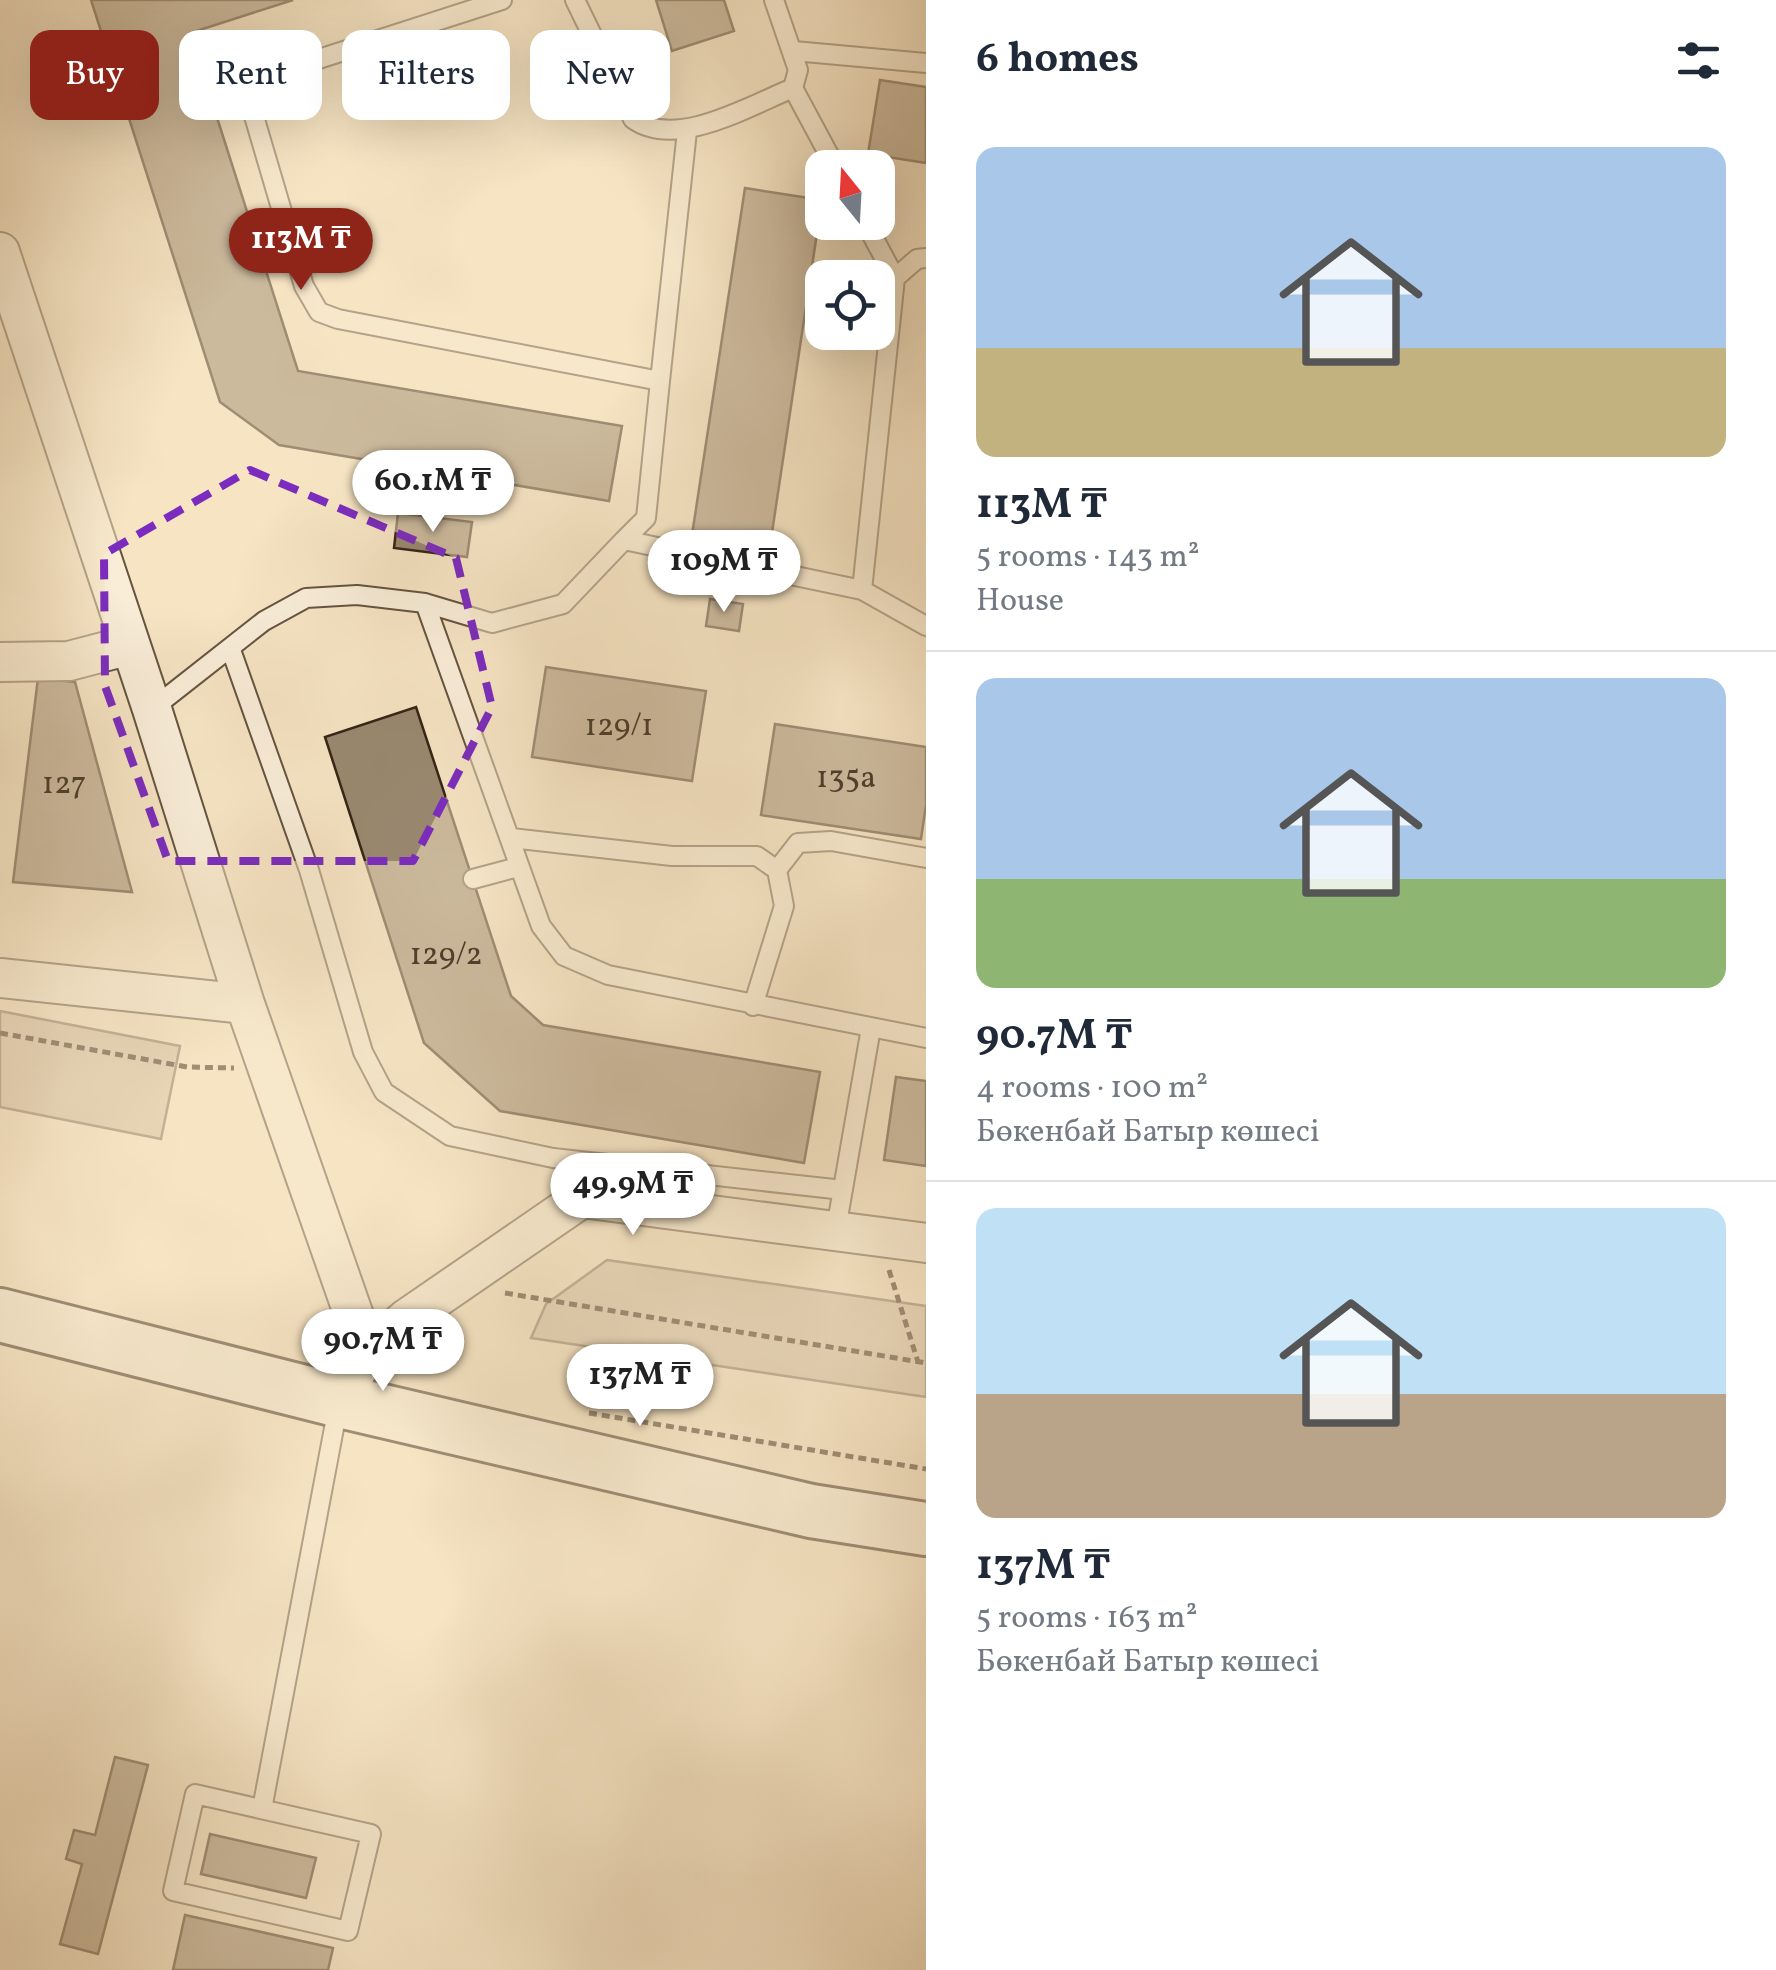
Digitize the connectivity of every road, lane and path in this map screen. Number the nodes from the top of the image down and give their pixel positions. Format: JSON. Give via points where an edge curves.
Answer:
{"nodes":[{"id":1,"x":502,"y":0,"type":"edge"},
{"id":2,"x":574,"y":0,"type":"edge"},
{"id":3,"x":774,"y":0,"type":"edge"},
{"id":4,"x":794,"y":52,"type":"junction"},
{"id":5,"x":926,"y":64,"type":"edge"},
{"id":6,"x":793,"y":88,"type":"junction"},
{"id":7,"x":687,"y":130,"type":"junction"},
{"id":8,"x":826,"y":150,"type":"edge"},
{"id":9,"x":0,"y":252,"type":"edge"},
{"id":10,"x":926,"y":258,"type":"edge"},
{"id":11,"x":895,"y":278,"type":"edge"},
{"id":12,"x":887,"y":350,"type":"edge"},
{"id":13,"x":660,"y":382,"type":"junction"},
{"id":14,"x":624,"y":540,"type":"junction"},
{"id":15,"x":862,"y":590,"type":"junction"},
{"id":16,"x":425,"y":604,"type":"junction"},
{"id":17,"x":926,"y":626,"type":"edge"},
{"id":18,"x":130,"y":645,"type":"junction"},
{"id":19,"x":231,"y":650,"type":"junction"},
{"id":20,"x":0,"y":662,"type":"edge"},
{"id":21,"x":152,"y":709,"type":"junction"},
{"id":22,"x":511,"y":838,"type":"junction"},
{"id":23,"x":926,"y":858,"type":"edge"},
{"id":24,"x":518,"y":867,"type":"junction"},
{"id":25,"x":776,"y":870,"type":"junction"},
{"id":26,"x":473,"y":879,"type":"dead end"},
{"id":27,"x":0,"y":978,"type":"edge"},
{"id":28,"x":245,"y":1004,"type":"junction"},
{"id":29,"x":753,"y":1006,"type":"junction"},
{"id":30,"x":871,"y":1028,"type":"junction"},
{"id":31,"x":0,"y":1033,"type":"edge"},
{"id":32,"x":926,"y":1038,"type":"edge"},
{"id":33,"x":267,"y":1067,"type":"junction"},
{"id":34,"x":843,"y":1190,"type":"junction"},
{"id":35,"x":836,"y":1230,"type":"junction"},
{"id":36,"x":876,"y":1236,"type":"junction"},
{"id":37,"x":917,"y":1258,"type":"edge"},
{"id":38,"x":889,"y":1271,"type":"junction"},
{"id":39,"x":511,"y":1280,"type":"dead end"},
{"id":40,"x":0,"y":1315,"type":"edge"},
{"id":41,"x":367,"y":1354,"type":"junction"},
{"id":42,"x":918,"y":1362,"type":"junction"},
{"id":43,"x":926,"y":1363,"type":"edge"},
{"id":44,"x":340,"y":1401,"type":"junction"},
{"id":45,"x":583,"y":1412,"type":"dead end"},
{"id":46,"x":926,"y":1469,"type":"edge"},
{"id":47,"x":926,"y":1529,"type":"edge"},
{"id":48,"x":262,"y":1810,"type":"junction"}],
"edges":[{"from":1,"to":13,"type":"lane","via":[[269,74],[254,90],[252,106],[304,286],[318,312],[338,319]]},
{"from":2,"to":7,"type":"lane","via":[[633,120],[647,129]]},
{"from":3,"to":4,"type":"lane"},
{"from":4,"to":5,"type":"lane"},
{"from":4,"to":6,"type":"lane"},
{"from":6,"to":7,"type":"lane"},
{"from":6,"to":8,"type":"lane"},
{"from":7,"to":13,"type":"lane"},
{"from":9,"to":18,"type":"street"},
{"from":10,"to":11,"type":"lane"},
{"from":12,"to":15,"type":"lane"},
{"from":13,"to":14,"type":"lane","via":[[646,518]]},
{"from":14,"to":15,"type":"lane"},
{"from":14,"to":16,"type":"lane","via":[[563,604],[492,623]]},
{"from":15,"to":17,"type":"lane"},
{"from":16,"to":19,"type":"lane","via":[[357,595],[306,598]]},
{"from":16,"to":22,"type":"lane"},
{"from":18,"to":20,"type":"street","via":[[69,662]]},
{"from":18,"to":21,"type":"street"},
{"from":19,"to":21,"type":"lane"},
{"from":19,"to":34,"type":"lane","via":[[309,870],[362,1052],[384,1092],[450,1136],[468,1140],[553,1158]]},
{"from":21,"to":28,"type":"street"},
{"from":22,"to":24,"type":"lane"},
{"from":22,"to":25,"type":"lane","via":[[672,856],[757,856]]},
{"from":23,"to":25,"type":"lane","via":[[831,841],[798,843]]},
{"from":24,"to":26,"type":"lane"},
{"from":24,"to":29,"type":"lane","via":[[540,926],[564,956],[608,975]]},
{"from":25,"to":29,"type":"lane","via":[[784,906]]},
{"from":27,"to":28,"type":"street"},
{"from":28,"to":33,"type":"street"},
{"from":29,"to":30,"type":"lane"},
{"from":30,"to":32,"type":"lane"},
{"from":30,"to":34,"type":"lane"},
{"from":31,"to":33,"type":"path","via":[[187,1067]]},
{"from":33,"to":41,"type":"street"},
{"from":34,"to":35,"type":"lane"},
{"from":35,"to":36,"type":"street"},
{"from":35,"to":41,"type":"street","via":[[582,1198],[406,1319]]},
{"from":36,"to":37,"type":"street"},
{"from":36,"to":38,"type":"path"},
{"from":37,"to":38,"type":"path"},
{"from":38,"to":42,"type":"path"},
{"from":39,"to":42,"type":"path","via":[[495,1292]]},
{"from":40,"to":44,"type":"main road"},
{"from":41,"to":44,"type":"street"},
{"from":42,"to":43,"type":"path"},
{"from":44,"to":47,"type":"main road","via":[[812,1511]]},
{"from":44,"to":48,"type":"lane"},
{"from":45,"to":46,"type":"path"},
{"from":48,"to":48,"type":"lane","via":[[371,1834],[348,1931],[172,1891],[195,1794]]}]}
